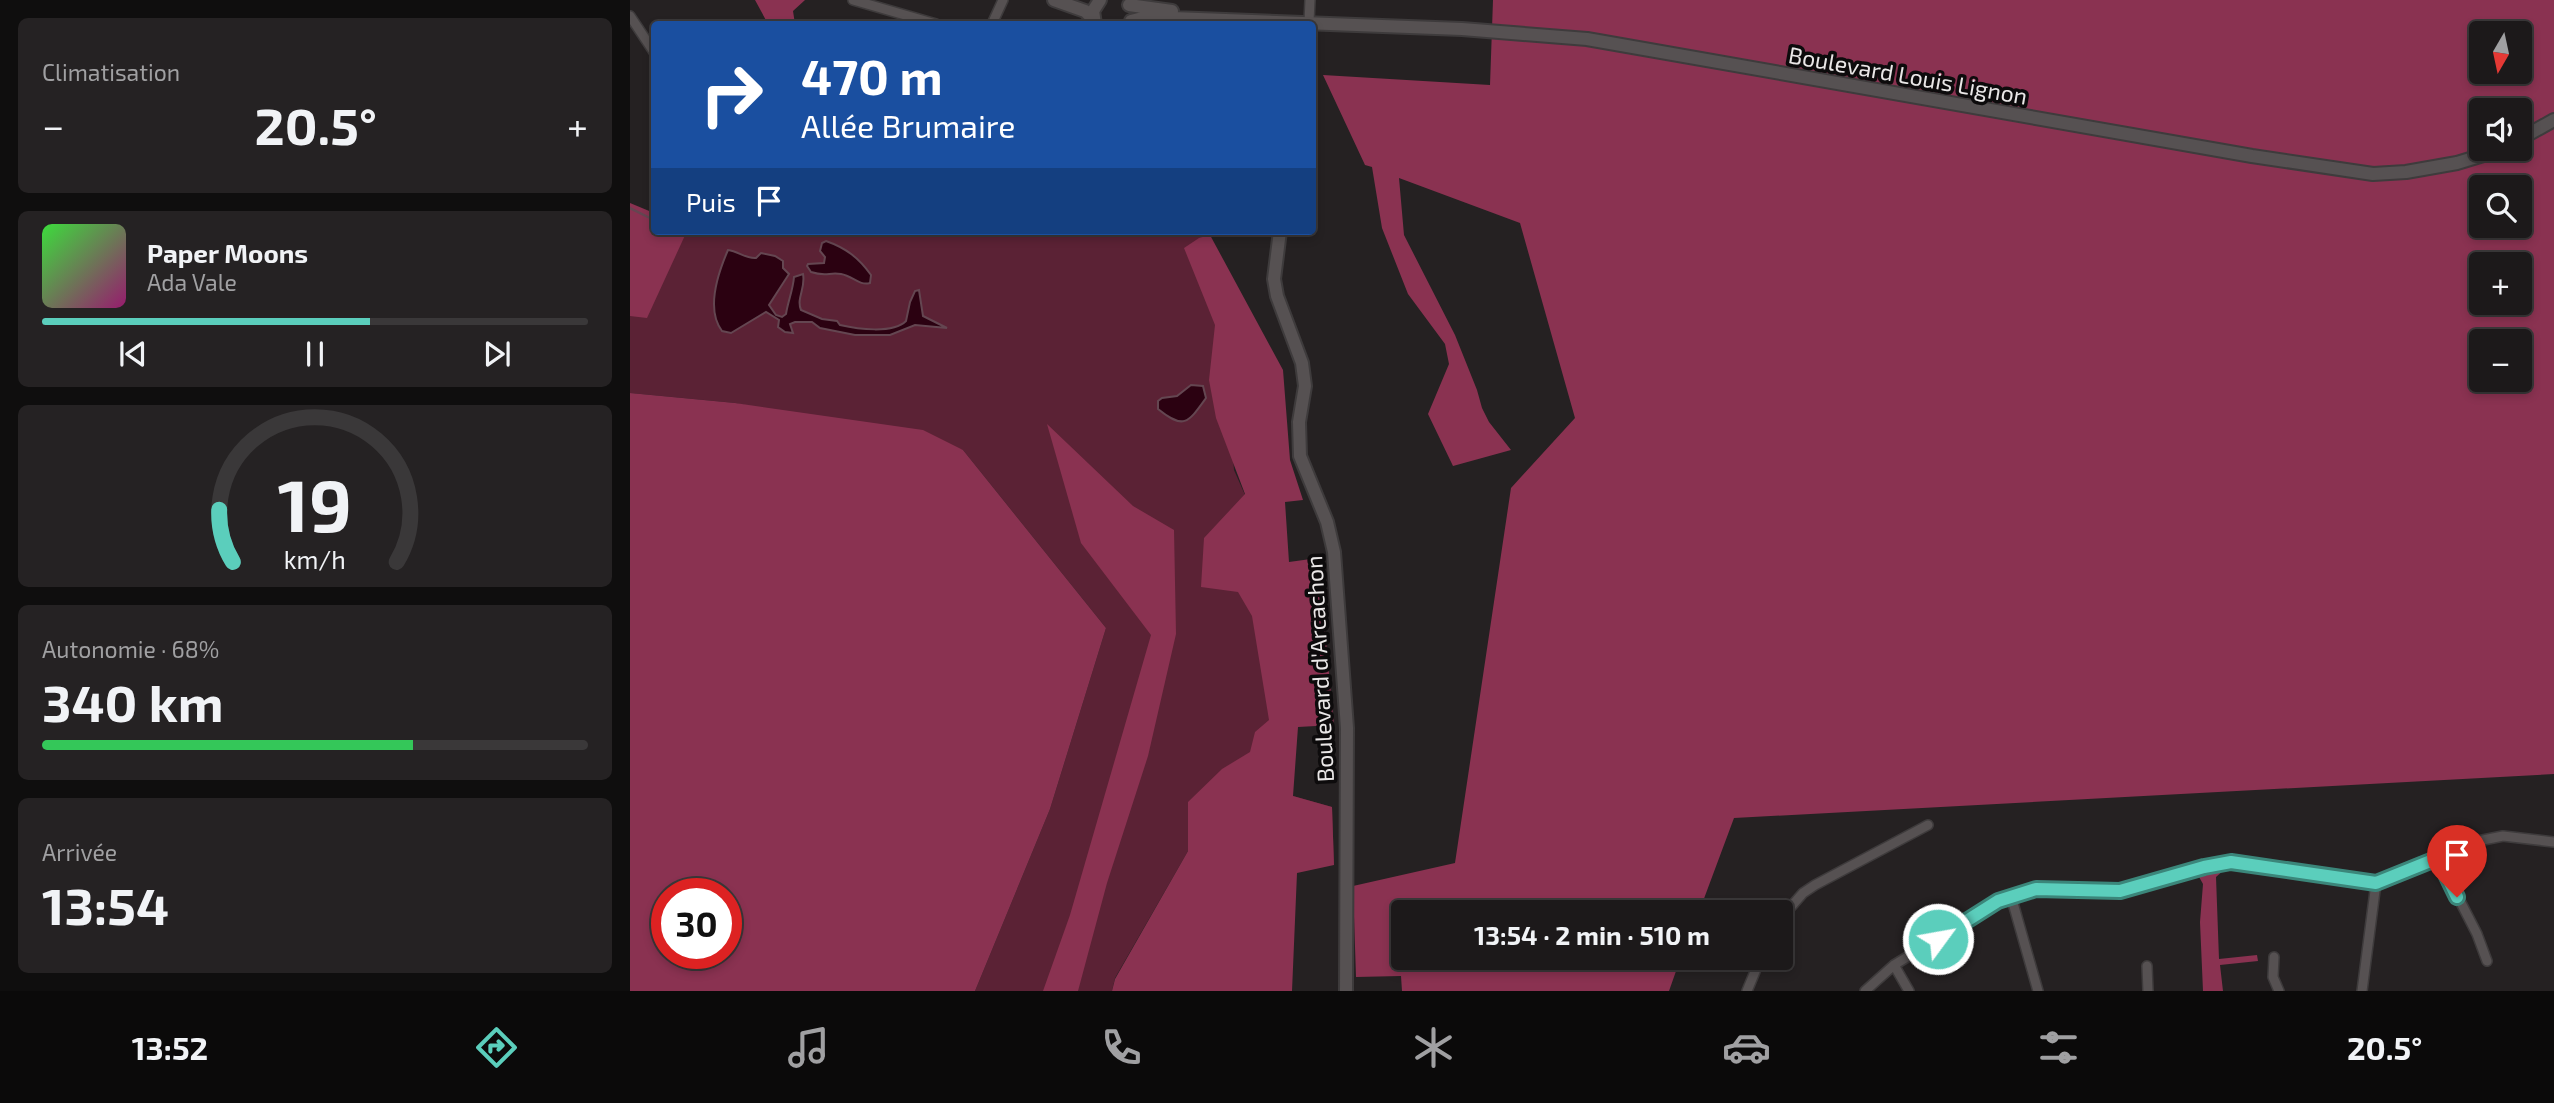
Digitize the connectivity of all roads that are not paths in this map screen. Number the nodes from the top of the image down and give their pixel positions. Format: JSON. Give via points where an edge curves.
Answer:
{"nodes":[{"id":1,"x":853,"y":0,"type":"edge"},
{"id":2,"x":1003,"y":0,"type":"edge"},
{"id":3,"x":1054,"y":0,"type":"edge"},
{"id":4,"x":1310,"y":0,"type":"edge"},
{"id":5,"x":1093,"y":1,"type":"edge"},
{"id":6,"x":1127,"y":3,"type":"edge"},
{"id":7,"x":630,"y":16,"type":"edge"},
{"id":8,"x":926,"y":21,"type":"edge"},
{"id":9,"x":993,"y":21,"type":"edge"},
{"id":10,"x":1094,"y":21,"type":"edge"},
{"id":11,"x":1095,"y":21,"type":"edge"},
{"id":12,"x":1130,"y":21,"type":"edge"},
{"id":13,"x":1135,"y":21,"type":"edge"},
{"id":14,"x":1273,"y":21,"type":"edge"},
{"id":15,"x":1296,"y":21,"type":"edge"},
{"id":16,"x":1305,"y":21,"type":"edge"},
{"id":17,"x":1316,"y":22,"type":"edge"},
{"id":18,"x":651,"y":48,"type":"edge"},
{"id":19,"x":2554,"y":120,"type":"edge"},
{"id":20,"x":2532,"y":132,"type":"edge"},
{"id":21,"x":2469,"y":160,"type":"edge"},
{"id":22,"x":1280,"y":235,"type":"edge"},
{"id":23,"x":1928,"y":825,"type":"dead end"},
{"id":24,"x":2554,"y":842,"type":"edge"},
{"id":25,"x":2438,"y":858,"type":"junction"},
{"id":26,"x":2376,"y":883,"type":"junction"},
{"id":27,"x":2011,"y":896,"type":"junction"},
{"id":28,"x":1793,"y":904,"type":"edge"},
{"id":29,"x":2274,"y":957,"type":"dead end"},
{"id":30,"x":2487,"y":961,"type":"dead end"},
{"id":31,"x":1894,"y":965,"type":"junction"},
{"id":32,"x":2147,"y":967,"type":"dead end"},
{"id":33,"x":1756,"y":970,"type":"edge"},
{"id":34,"x":1346,"y":991,"type":"edge"},
{"id":35,"x":1747,"y":991,"type":"edge"},
{"id":36,"x":1866,"y":991,"type":"edge"},
{"id":37,"x":1909,"y":991,"type":"edge"},
{"id":38,"x":2038,"y":991,"type":"edge"},
{"id":39,"x":2148,"y":991,"type":"edge"},
{"id":40,"x":2279,"y":991,"type":"edge"},
{"id":41,"x":2362,"y":991,"type":"edge"}],
"edges":[{"from":1,"to":8,"type":"street"},
{"from":2,"to":9,"type":"street"},
{"from":3,"to":10,"type":"main road","via":[[1085,11]]},
{"from":4,"to":16,"type":"street"},
{"from":5,"to":11,"type":"main road"},
{"from":6,"to":12,"type":"main road"},
{"from":6,"to":15,"type":"main road"},
{"from":7,"to":18,"type":"street"},
{"from":13,"to":14,"type":"main road","via":[[1146,17]]},
{"from":17,"to":21,"type":"main road","name":"Boulevard Louis Lignon","via":[[1587,39],[2374,174]]},
{"from":19,"to":20,"type":"main road"},
{"from":22,"to":34,"type":"main road","name":"Boulevard d'Arcachon","via":[[1276,296],[1302,363],[1305,386],[1300,456],[1328,522],[1335,552],[1347,728]]},
{"from":23,"to":28,"type":"street","via":[[1815,885]]},
{"from":24,"to":25,"type":"street","via":[[2503,836],[2468,843]]},
{"from":25,"to":26,"type":"street"},
{"from":25,"to":30,"type":"street"},
{"from":26,"to":27,"type":"street","via":[[2231,862],[2120,891],[2036,889]]},
{"from":26,"to":41,"type":"street"},
{"from":27,"to":31,"type":"street"},
{"from":27,"to":38,"type":"street"},
{"from":29,"to":40,"type":"street","via":[[2273,977]]},
{"from":31,"to":36,"type":"street"},
{"from":31,"to":37,"type":"street"},
{"from":32,"to":39,"type":"street"},
{"from":33,"to":35,"type":"street"}]}
